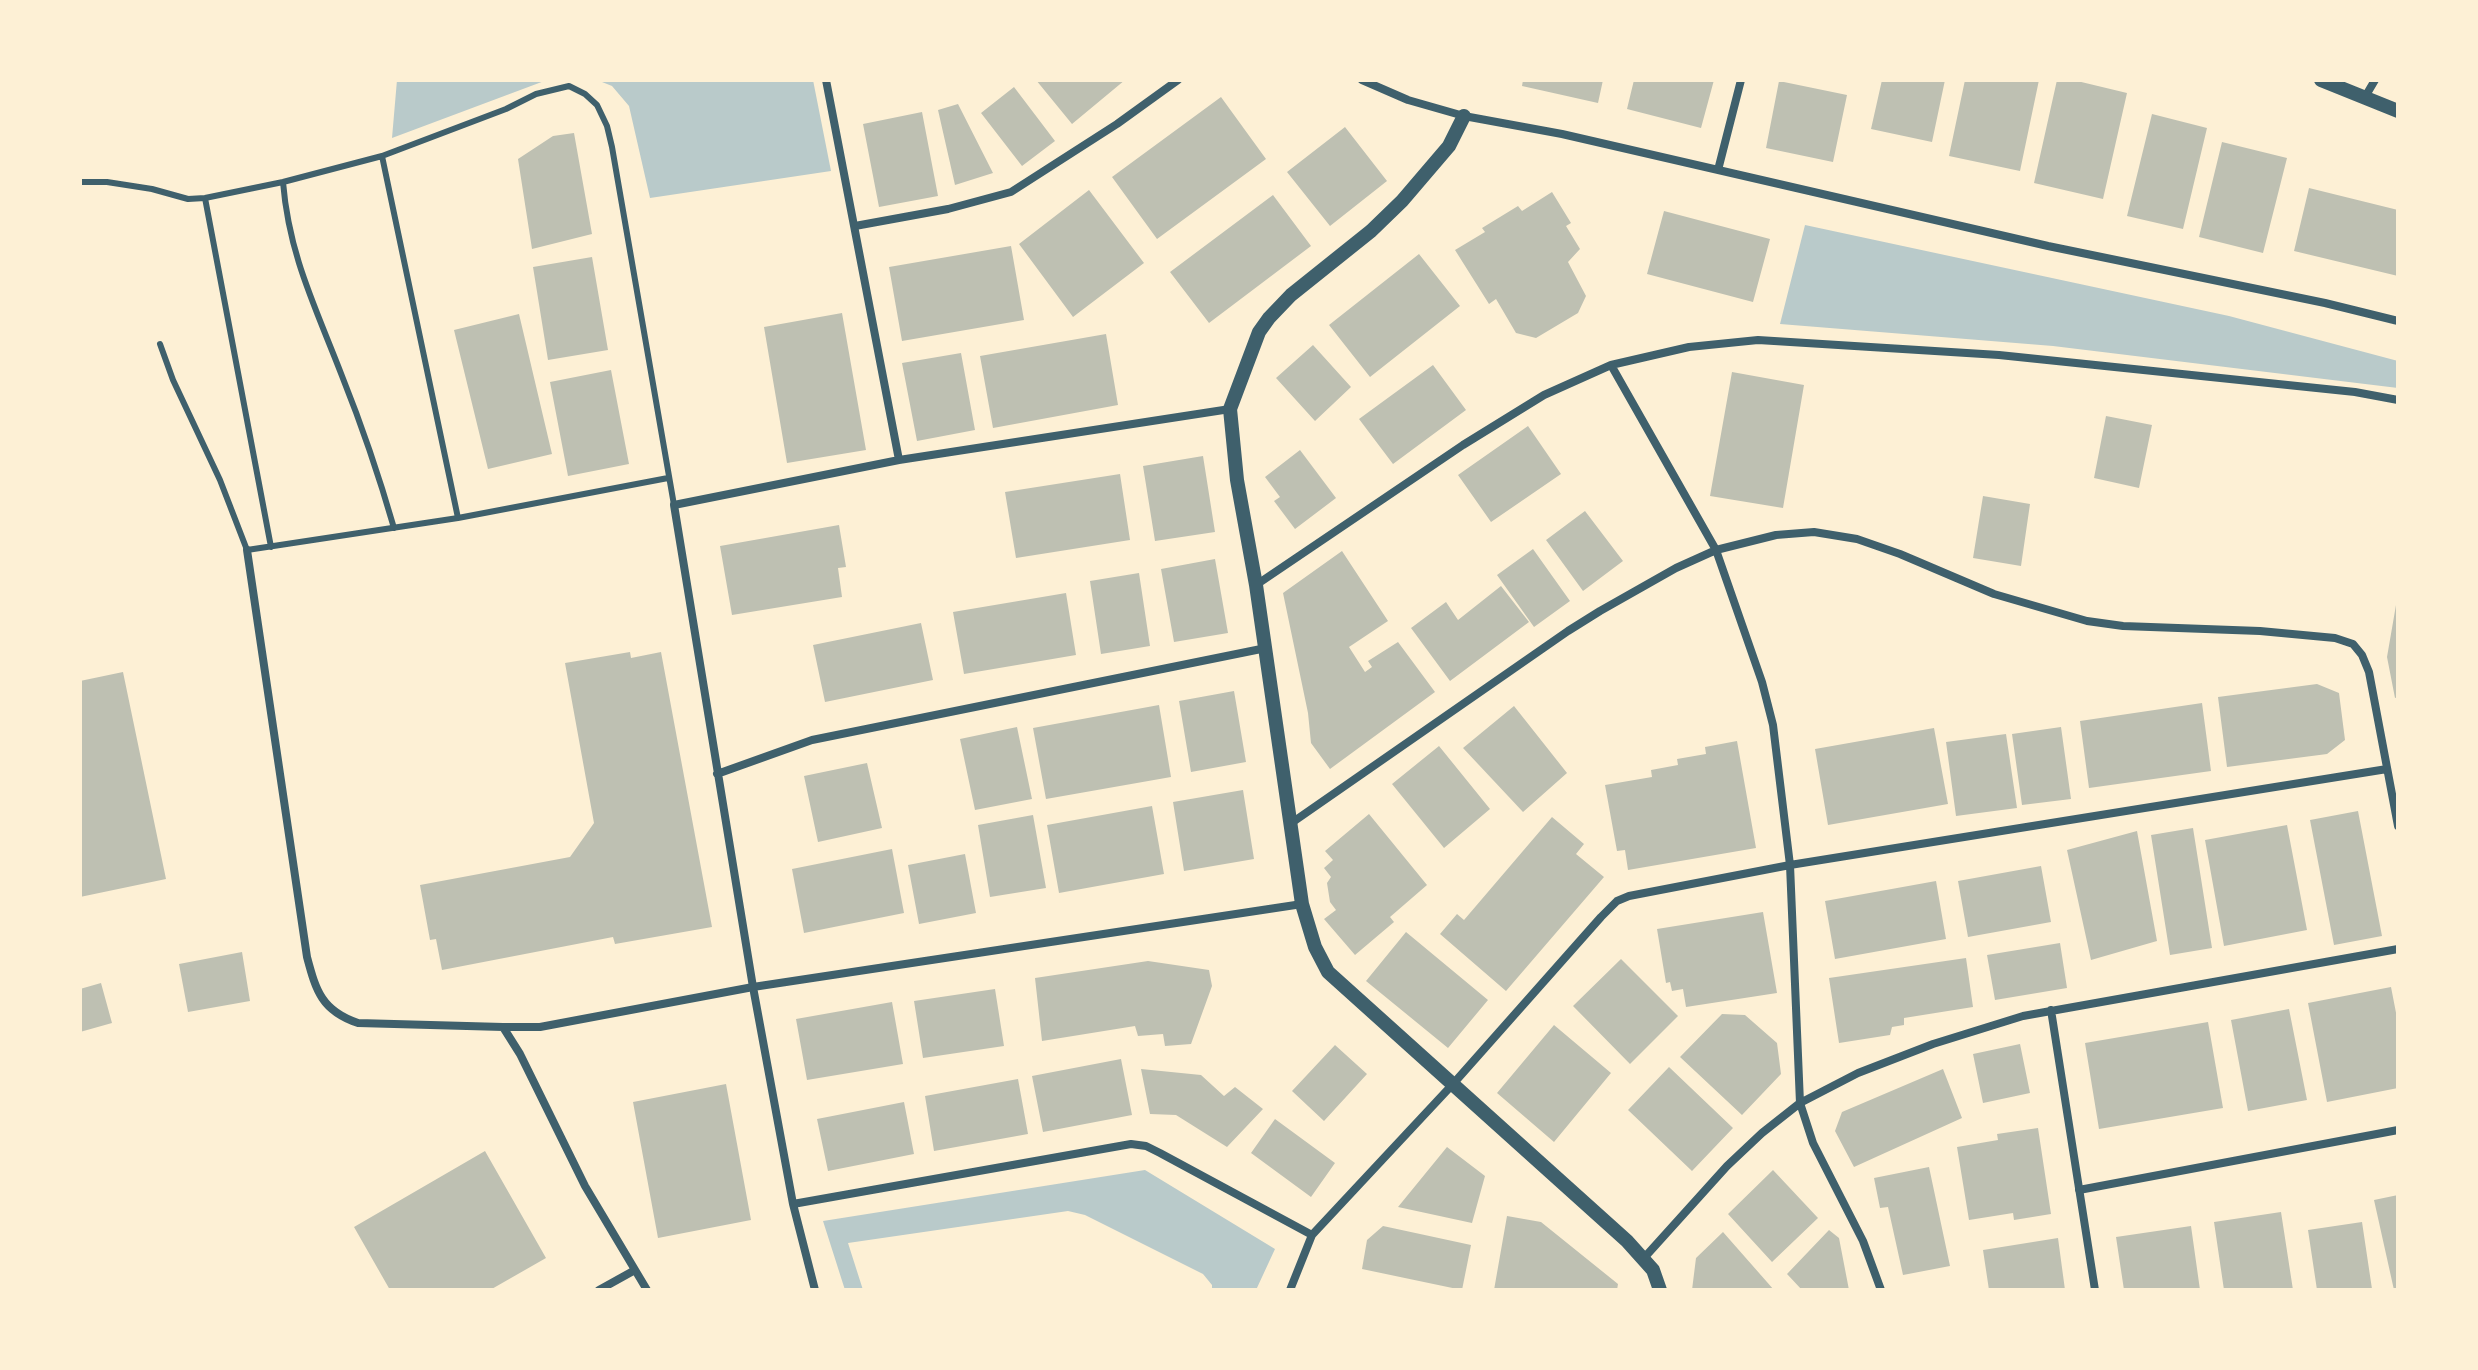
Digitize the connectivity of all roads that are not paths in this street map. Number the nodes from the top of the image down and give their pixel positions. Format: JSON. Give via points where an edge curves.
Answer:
{"nodes":[{"id":1,"x":826,"y":80,"type":"edge"},
{"id":2,"x":1178,"y":80,"type":"edge"},
{"id":3,"x":1362,"y":80,"type":"edge"},
{"id":4,"x":1741,"y":80,"type":"edge"},
{"id":5,"x":2321,"y":80,"type":"edge"},
{"id":6,"x":2375,"y":80,"type":"edge"},
{"id":7,"x":2365,"y":97,"type":"junction"},
{"id":8,"x":2398,"y":111,"type":"edge"},
{"id":9,"x":1464,"y":116,"type":"junction"},
{"id":10,"x":382,"y":156,"type":"junction"},
{"id":11,"x":1718,"y":170,"type":"junction"},
{"id":12,"x":80,"y":182,"type":"edge"},
{"id":13,"x":283,"y":182,"type":"junction"},
{"id":14,"x":205,"y":198,"type":"junction"},
{"id":15,"x":855,"y":226,"type":"junction"},
{"id":16,"x":2398,"y":321,"type":"edge"},
{"id":17,"x":160,"y":344,"type":"dead end"},
{"id":18,"x":1611,"y":365,"type":"junction"},
{"id":19,"x":2398,"y":400,"type":"edge"},
{"id":20,"x":1230,"y":409,"type":"junction"},
{"id":21,"x":899,"y":460,"type":"junction"},
{"id":22,"x":668,"y":478,"type":"junction"},
{"id":23,"x":674,"y":505,"type":"junction"},
{"id":24,"x":458,"y":518,"type":"junction"},
{"id":25,"x":394,"y":528,"type":"junction"},
{"id":26,"x":271,"y":547,"type":"junction"},
{"id":27,"x":247,"y":550,"type":"junction"},
{"id":28,"x":1716,"y":550,"type":"junction"},
{"id":29,"x":1256,"y":585,"type":"junction"},
{"id":30,"x":1266,"y":648,"type":"junction"},
{"id":31,"x":2387,"y":769,"type":"junction"},
{"id":32,"x":717,"y":774,"type":"junction"},
{"id":33,"x":1290,"y":824,"type":"junction"},
{"id":34,"x":2398,"y":826,"type":"edge"},
{"id":35,"x":1790,"y":865,"type":"junction"},
{"id":36,"x":1302,"y":904,"type":"junction"},
{"id":37,"x":2398,"y":949,"type":"edge"},
{"id":38,"x":753,"y":987,"type":"junction"},
{"id":39,"x":2051,"y":1010,"type":"junction"},
{"id":40,"x":503,"y":1027,"type":"junction"},
{"id":41,"x":1453,"y":1084,"type":"junction"},
{"id":42,"x":1800,"y":1103,"type":"junction"},
{"id":43,"x":2398,"y":1130,"type":"edge"},
{"id":44,"x":2079,"y":1190,"type":"junction"},
{"id":45,"x":793,"y":1204,"type":"junction"},
{"id":46,"x":1312,"y":1235,"type":"junction"},
{"id":47,"x":1644,"y":1258,"type":"junction"},
{"id":48,"x":635,"y":1270,"type":"junction"},
{"id":49,"x":599,"y":1290,"type":"edge"},
{"id":50,"x":647,"y":1290,"type":"edge"},
{"id":51,"x":815,"y":1290,"type":"edge"},
{"id":52,"x":1290,"y":1290,"type":"edge"},
{"id":53,"x":1660,"y":1290,"type":"edge"},
{"id":54,"x":1881,"y":1290,"type":"edge"},
{"id":55,"x":2095,"y":1290,"type":"edge"}],
"edges":[{"from":1,"to":15,"type":"street"},
{"from":2,"to":15,"type":"street","via":[[1011,192]]},
{"from":3,"to":9,"type":"street"},
{"from":4,"to":11,"type":"street"},
{"from":5,"to":7,"type":"street"},
{"from":6,"to":7,"type":"street"},
{"from":7,"to":8,"type":"street"},
{"from":9,"to":11,"type":"street"},
{"from":9,"to":20,"type":"street","via":[[1449,146],[1402,201],[1269,318]]},
{"from":10,"to":13,"type":"lane"},
{"from":10,"to":22,"type":"lane","via":[[552,88],[569,86],[597,105],[612,147]]},
{"from":10,"to":24,"type":"lane"},
{"from":11,"to":16,"type":"street"},
{"from":12,"to":14,"type":"lane"},
{"from":13,"to":14,"type":"lane"},
{"from":13,"to":25,"type":"lane","via":[[297,262],[364,429]]},
{"from":14,"to":26,"type":"lane"},
{"from":15,"to":21,"type":"street"},
{"from":17,"to":27,"type":"lane"},
{"from":18,"to":19,"type":"street","via":[[1689,347],[1758,340],[2053,360]]},
{"from":18,"to":28,"type":"street"},
{"from":18,"to":29,"type":"street","via":[[1509,415]]},
{"from":20,"to":21,"type":"street"},
{"from":20,"to":29,"type":"street"},
{"from":21,"to":23,"type":"street"},
{"from":22,"to":23,"type":"lane"},
{"from":22,"to":24,"type":"lane"},
{"from":23,"to":32,"type":"street"},
{"from":24,"to":25,"type":"lane"},
{"from":25,"to":26,"type":"lane"},
{"from":26,"to":27,"type":"lane"},
{"from":27,"to":40,"type":"street","via":[[314,984],[339,1017],[358,1023]]},
{"from":28,"to":31,"type":"street","via":[[1814,532],[1857,539],[1994,594],[2087,621],[2335,638],[2353,644],[2369,672]]},
{"from":28,"to":33,"type":"street","via":[[1568,631]]},
{"from":28,"to":35,"type":"street","via":[[1773,725]]},
{"from":29,"to":30,"type":"street"},
{"from":30,"to":32,"type":"street","via":[[812,740]]},
{"from":30,"to":33,"type":"street"},
{"from":31,"to":34,"type":"street"},
{"from":31,"to":35,"type":"street"},
{"from":32,"to":38,"type":"street"},
{"from":33,"to":36,"type":"street"},
{"from":35,"to":41,"type":"street","via":[[1641,891],[1617,901]]},
{"from":35,"to":42,"type":"street"},
{"from":36,"to":38,"type":"street"},
{"from":36,"to":41,"type":"street","via":[[1328,972]]},
{"from":37,"to":39,"type":"street"},
{"from":38,"to":40,"type":"street","via":[[540,1027]]},
{"from":38,"to":45,"type":"street"},
{"from":39,"to":42,"type":"street","via":[[1933,1044]]},
{"from":39,"to":44,"type":"street"},
{"from":40,"to":48,"type":"street"},
{"from":41,"to":46,"type":"street"},
{"from":41,"to":47,"type":"street"},
{"from":42,"to":47,"type":"street","via":[[1727,1166]]},
{"from":42,"to":54,"type":"street"},
{"from":43,"to":44,"type":"street"},
{"from":44,"to":55,"type":"street"},
{"from":45,"to":46,"type":"street","via":[[1131,1144],[1160,1153]]},
{"from":45,"to":51,"type":"street"},
{"from":46,"to":52,"type":"street"},
{"from":47,"to":53,"type":"street"},
{"from":48,"to":49,"type":"street"},
{"from":48,"to":50,"type":"street"}]}
